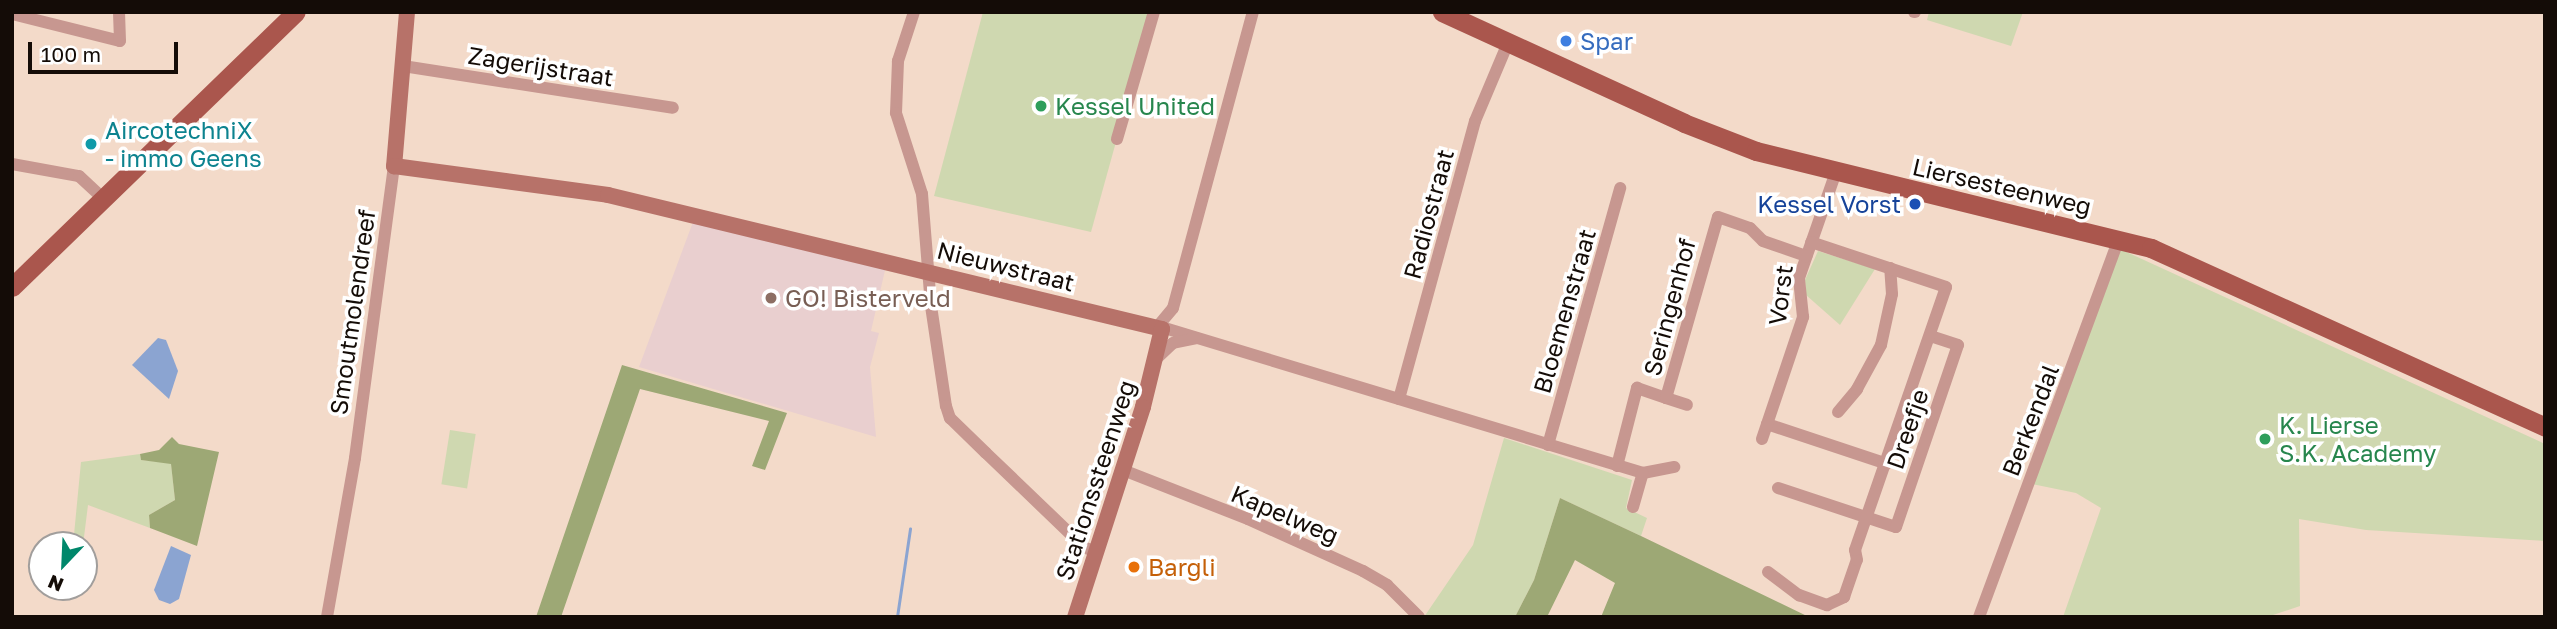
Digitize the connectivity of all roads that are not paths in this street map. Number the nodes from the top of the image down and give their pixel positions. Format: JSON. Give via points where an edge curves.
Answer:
{"nodes":[{"id":1,"x":119,"y":12,"type":"edge"},
{"id":2,"x":296,"y":12,"type":"edge"},
{"id":3,"x":407,"y":12,"type":"edge"},
{"id":4,"x":914,"y":12,"type":"edge"},
{"id":5,"x":1154,"y":12,"type":"edge"},
{"id":6,"x":1253,"y":12,"type":"edge"},
{"id":7,"x":1442,"y":12,"type":"edge"},
{"id":8,"x":12,"y":14,"type":"edge"},
{"id":9,"x":1508,"y":43,"type":"junction"},
{"id":10,"x":403,"y":66,"type":"junction"},
{"id":11,"x":673,"y":108,"type":"dead end"},
{"id":12,"x":1117,"y":139,"type":"dead end"},
{"id":13,"x":12,"y":164,"type":"edge"},
{"id":14,"x":394,"y":166,"type":"junction"},
{"id":15,"x":1836,"y":172,"type":"junction"},
{"id":16,"x":1620,"y":188,"type":"dead end"},
{"id":17,"x":104,"y":199,"type":"junction"},
{"id":18,"x":2119,"y":239,"type":"junction"},
{"id":19,"x":1811,"y":242,"type":"junction"},
{"id":20,"x":1806,"y":256,"type":"junction"},
{"id":21,"x":1890,"y":268,"type":"junction"},
{"id":22,"x":927,"y":271,"type":"junction"},
{"id":23,"x":12,"y":287,"type":"edge"},
{"id":24,"x":1158,"y":326,"type":"junction"},
{"id":25,"x":1930,"y":335,"type":"junction"},
{"id":26,"x":1199,"y":338,"type":"junction"},
{"id":27,"x":1158,"y":357,"type":"junction"},
{"id":28,"x":1666,"y":398,"type":"junction"},
{"id":29,"x":1399,"y":400,"type":"junction"},
{"id":30,"x":1687,"y":405,"type":"dead end"},
{"id":31,"x":1838,"y":412,"type":"dead end"},
{"id":32,"x":1767,"y":424,"type":"junction"},
{"id":33,"x":2545,"y":428,"type":"edge"},
{"id":34,"x":1762,"y":439,"type":"dead end"},
{"id":35,"x":1548,"y":445,"type":"junction"},
{"id":36,"x":1887,"y":464,"type":"junction"},
{"id":37,"x":1617,"y":466,"type":"junction"},
{"id":38,"x":1674,"y":467,"type":"dead end"},
{"id":39,"x":1123,"y":470,"type":"junction"},
{"id":40,"x":1643,"y":473,"type":"junction"},
{"id":41,"x":1778,"y":488,"type":"dead end"},
{"id":42,"x":1633,"y":507,"type":"dead end"},
{"id":43,"x":1869,"y":517,"type":"junction"},
{"id":44,"x":1096,"y":551,"type":"junction"},
{"id":45,"x":1768,"y":572,"type":"dead end"},
{"id":46,"x":327,"y":617,"type":"edge"},
{"id":47,"x":1075,"y":617,"type":"edge"},
{"id":48,"x":1419,"y":617,"type":"edge"},
{"id":49,"x":1979,"y":617,"type":"edge"}],
"edges":[{"from":1,"to":8,"type":"street","via":[[120,41]]},
{"from":2,"to":17,"type":"main road"},
{"from":3,"to":10,"type":"street","name":"Smoutmolendreef"},
{"from":4,"to":22,"type":"street","via":[[898,61],[896,113],[919,182]]},
{"from":5,"to":12,"type":"street"},
{"from":6,"to":24,"type":"street","via":[[1173,307]]},
{"from":7,"to":9,"type":"main road","name":"Liersesteenweg"},
{"from":9,"to":15,"type":"main road","name":"Liersesteenweg","via":[[1724,140]]},
{"from":9,"to":29,"type":"street","name":"Radiostraat","via":[[1475,121]]},
{"from":10,"to":11,"type":"street","name":"Zagerijstraat"},
{"from":10,"to":14,"type":"street","name":"Smoutmolendreef"},
{"from":13,"to":17,"type":"street","via":[[79,176]]},
{"from":14,"to":22,"type":"street","name":"Nieuwstraat","via":[[608,195]]},
{"from":14,"to":46,"type":"street","name":"Smoutmolendreef","via":[[355,458]]},
{"from":15,"to":18,"type":"main road","name":"Liersesteenweg"},
{"from":15,"to":19,"type":"street","name":"Vorst"},
{"from":16,"to":35,"type":"street","name":"Bloemenstraat"},
{"from":17,"to":23,"type":"main road"},
{"from":18,"to":33,"type":"main road","name":"Liersesteenweg","via":[[2151,248]]},
{"from":18,"to":49,"type":"street","name":"Berkendal"},
{"from":19,"to":20,"type":"street","name":"Vorst"},
{"from":19,"to":21,"type":"street"},
{"from":20,"to":28,"type":"street","name":"Seringenhof","via":[[1763,241],[1750,228],[1717,217]]},
{"from":20,"to":32,"type":"street","name":"Vorst","via":[[1799,278],[1802,317]]},
{"from":21,"to":25,"type":"street","name":"Dreefje","via":[[1946,287]]},
{"from":21,"to":31,"type":"street","via":[[1892,294],[1881,345],[1857,389]]},
{"from":22,"to":24,"type":"street","name":"Nieuwstraat"},
{"from":22,"to":44,"type":"street","via":[[950,418],[1085,548]]},
{"from":24,"to":26,"type":"street","name":"Nieuwstraat"},
{"from":24,"to":27,"type":"street","name":"Stationssteenweg","via":[[1163,334]]},
{"from":25,"to":36,"type":"street","name":"Dreefje"},
{"from":25,"to":43,"type":"street","name":"Dreefje","via":[[1958,345],[1954,358],[1896,527]]},
{"from":26,"to":27,"type":"street","name":"Stationssteenweg","via":[[1173,343]]},
{"from":26,"to":29,"type":"street","name":"Nieuwstraat"},
{"from":27,"to":39,"type":"street","name":"Stationssteenweg"},
{"from":28,"to":30,"type":"street"},
{"from":28,"to":37,"type":"street","name":"Seringenhof","via":[[1637,388]]},
{"from":29,"to":35,"type":"street","name":"Nieuwstraat"},
{"from":32,"to":34,"type":"street","name":"Vorst"},
{"from":32,"to":36,"type":"street"},
{"from":35,"to":37,"type":"street","name":"Nieuwstraat"},
{"from":36,"to":43,"type":"street","name":"Dreefje"},
{"from":37,"to":40,"type":"street"},
{"from":38,"to":40,"type":"street"},
{"from":39,"to":44,"type":"street","name":"Stationssteenweg"},
{"from":39,"to":48,"type":"street","name":"Kapelweg","via":[[1363,571],[1387,585]]},
{"from":40,"to":42,"type":"street"},
{"from":41,"to":43,"type":"street","name":"Dreefje"},
{"from":43,"to":45,"type":"street","via":[[1844,597],[1827,605],[1799,595]]},
{"from":44,"to":47,"type":"street","name":"Stationssteenweg"}]}
